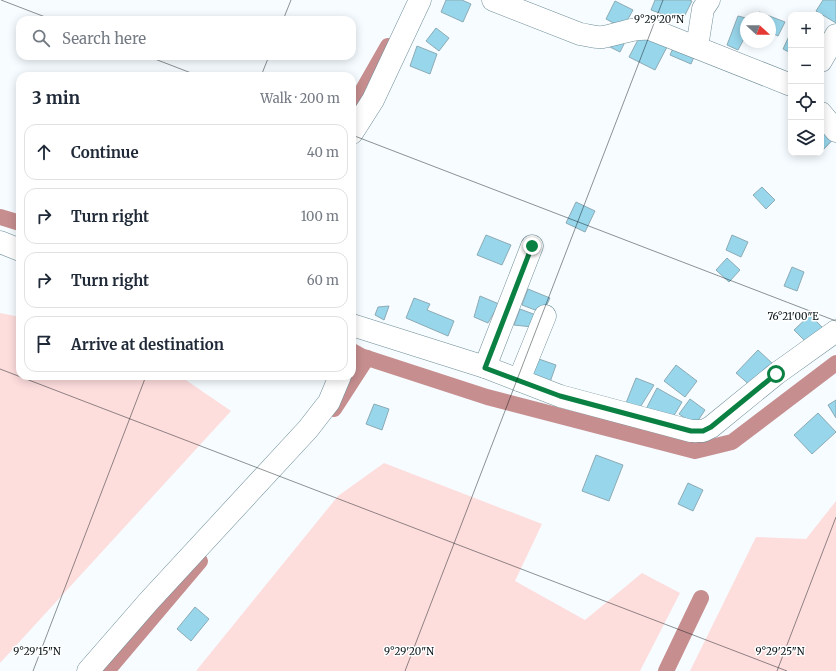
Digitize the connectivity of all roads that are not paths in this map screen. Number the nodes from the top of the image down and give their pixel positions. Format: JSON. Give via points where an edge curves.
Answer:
{"nodes":[{"id":1,"x":420,"y":0,"type":"edge"},
{"id":2,"x":493,"y":0,"type":"edge"},
{"id":3,"x":709,"y":0,"type":"edge"},
{"id":4,"x":836,"y":35,"type":"edge"},
{"id":5,"x":697,"y":47,"type":"junction"},
{"id":6,"x":824,"y":56,"type":"edge"},
{"id":7,"x":789,"y":84,"type":"edge"},
{"id":8,"x":824,"y":117,"type":"edge"},
{"id":9,"x":356,"y":127,"type":"edge"},
{"id":10,"x":836,"y":131,"type":"edge"},
{"id":11,"x":0,"y":242,"type":"edge"},
{"id":12,"x":532,"y":246,"type":"dead end"},
{"id":13,"x":16,"y":248,"type":"edge"},
{"id":14,"x":545,"y":316,"type":"dead end"},
{"id":15,"x":356,"y":326,"type":"edge"},
{"id":16,"x":836,"y":331,"type":"edge"},
{"id":17,"x":485,"y":368,"type":"junction"},
{"id":18,"x":338,"y":380,"type":"edge"},
{"id":19,"x":519,"y":380,"type":"junction"},
{"id":20,"x":88,"y":671,"type":"edge"}],
"edges":[{"from":1,"to":9,"type":"street","via":[[373,100]]},
{"from":2,"to":5,"type":"street","via":[[580,34],[602,37],[642,28]]},
{"from":3,"to":5,"type":"street","via":[[703,9]]},
{"from":4,"to":6,"type":"street"},
{"from":5,"to":7,"type":"street"},
{"from":8,"to":10,"type":"street"},
{"from":11,"to":13,"type":"street"},
{"from":12,"to":17,"type":"street"},
{"from":14,"to":19,"type":"street"},
{"from":15,"to":17,"type":"street"},
{"from":16,"to":19,"type":"street","via":[[703,431],[691,431],[560,396]]},
{"from":17,"to":19,"type":"street"},
{"from":18,"to":20,"type":"street","via":[[329,402],[308,429]]}]}
